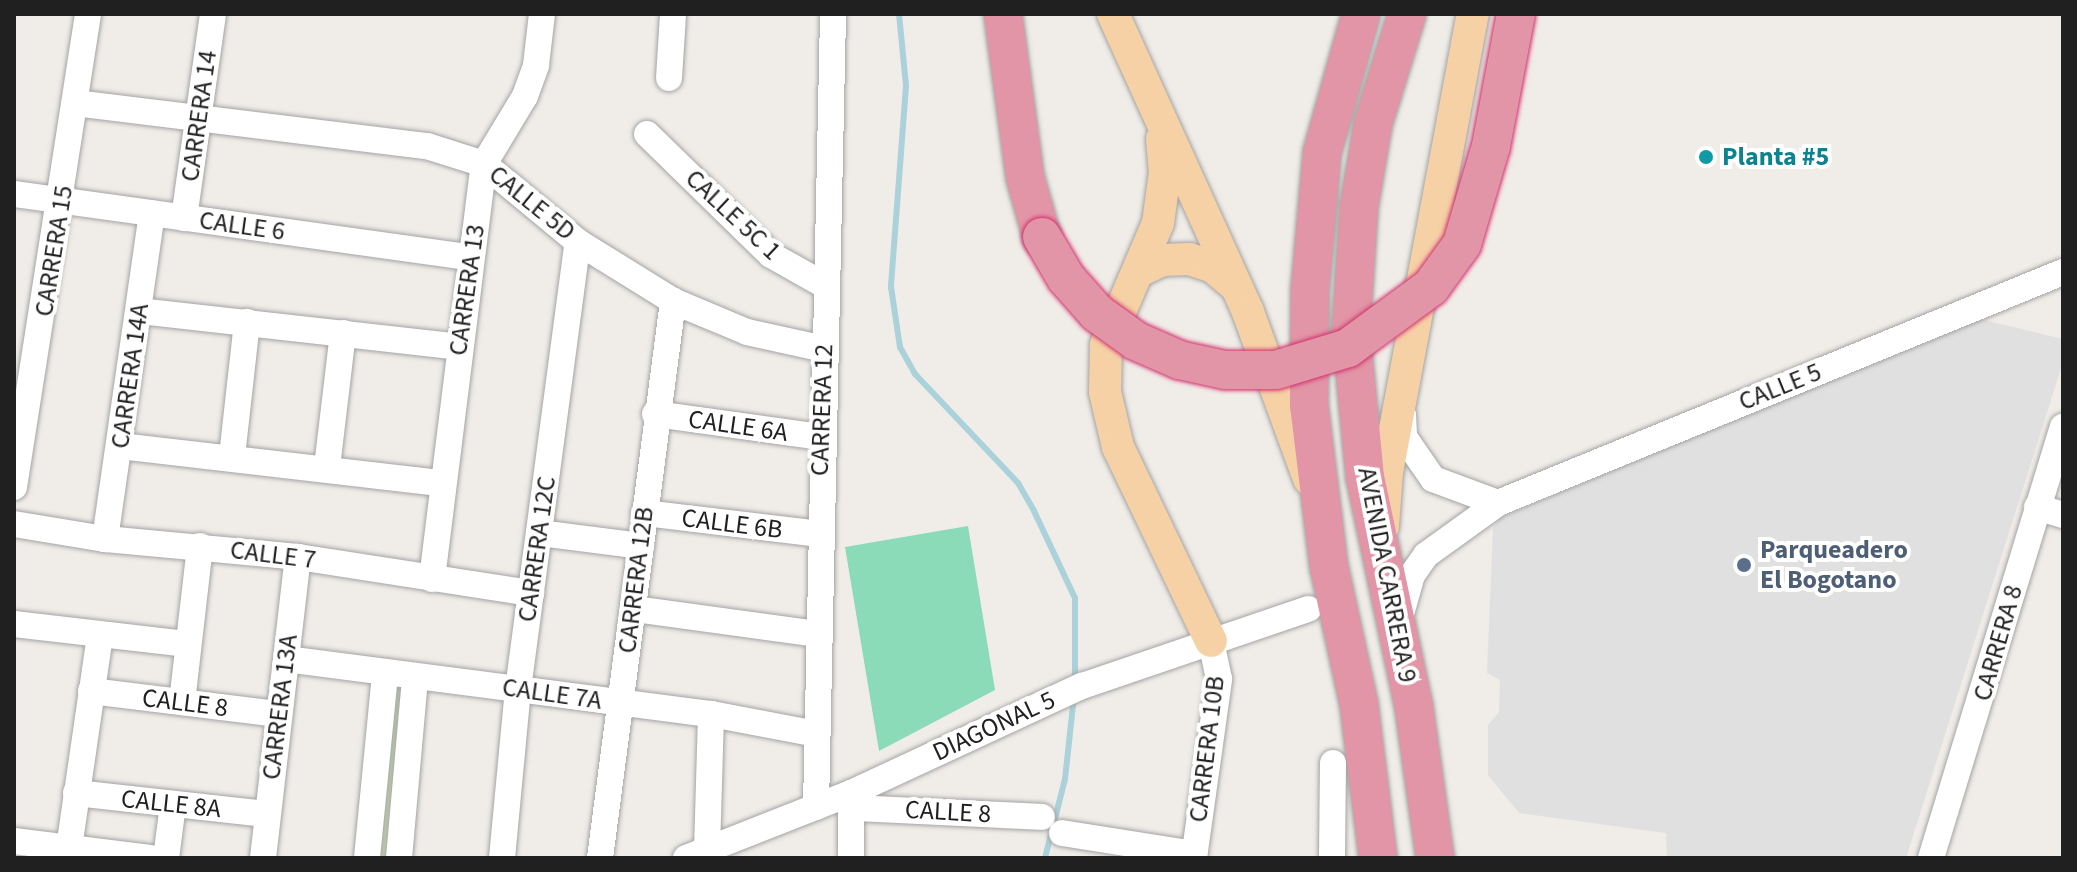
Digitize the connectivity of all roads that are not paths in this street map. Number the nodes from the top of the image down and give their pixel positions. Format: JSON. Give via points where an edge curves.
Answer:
{"nodes":[{"id":1,"x":88,"y":14,"type":"edge"},
{"id":2,"x":213,"y":14,"type":"edge"},
{"id":3,"x":542,"y":14,"type":"edge"},
{"id":4,"x":673,"y":14,"type":"edge"},
{"id":5,"x":833,"y":14,"type":"edge"},
{"id":6,"x":1003,"y":14,"type":"edge"},
{"id":7,"x":1113,"y":14,"type":"edge"},
{"id":8,"x":1361,"y":14,"type":"edge"},
{"id":9,"x":1407,"y":14,"type":"edge"},
{"id":10,"x":1473,"y":14,"type":"edge"},
{"id":11,"x":1516,"y":14,"type":"edge"},
{"id":12,"x":669,"y":78,"type":"dead end"},
{"id":13,"x":75,"y":103,"type":"junction"},
{"id":14,"x":199,"y":120,"type":"junction"},
{"id":15,"x":1160,"y":121,"type":"junction"},
{"id":16,"x":647,"y":134,"type":"dead end"},
{"id":17,"x":484,"y":164,"type":"junction"},
{"id":18,"x":14,"y":194,"type":"edge"},
{"id":19,"x":63,"y":201,"type":"junction"},
{"id":20,"x":152,"y":213,"type":"junction"},
{"id":21,"x":184,"y":218,"type":"junction"},
{"id":22,"x":578,"y":242,"type":"junction"},
{"id":23,"x":470,"y":257,"type":"junction"},
{"id":24,"x":1139,"y":271,"type":"junction"},
{"id":25,"x":2063,"y":272,"type":"edge"},
{"id":26,"x":1233,"y":284,"type":"junction"},
{"id":27,"x":826,"y":286,"type":"junction"},
{"id":28,"x":673,"y":301,"type":"junction"},
{"id":29,"x":140,"y":311,"type":"junction"},
{"id":30,"x":247,"y":322,"type":"junction"},
{"id":31,"x":343,"y":333,"type":"junction"},
{"id":32,"x":459,"y":347,"type":"junction"},
{"id":33,"x":824,"y":349,"type":"junction"},
{"id":34,"x":1402,"y":391,"type":"junction"},
{"id":35,"x":655,"y":414,"type":"junction"},
{"id":36,"x":2063,"y":427,"type":"edge"},
{"id":37,"x":821,"y":437,"type":"junction"},
{"id":38,"x":120,"y":446,"type":"junction"},
{"id":39,"x":232,"y":456,"type":"junction"},
{"id":40,"x":327,"y":467,"type":"junction"},
{"id":41,"x":442,"y":483,"type":"junction"},
{"id":42,"x":14,"y":487,"type":"edge"},
{"id":43,"x":1498,"y":503,"type":"junction"},
{"id":44,"x":2037,"y":507,"type":"junction"},
{"id":45,"x":644,"y":513,"type":"junction"},
{"id":46,"x":2063,"y":515,"type":"edge"},
{"id":47,"x":14,"y":524,"type":"edge"},
{"id":48,"x":540,"y":533,"type":"junction"},
{"id":49,"x":820,"y":534,"type":"junction"},
{"id":50,"x":105,"y":539,"type":"junction"},
{"id":51,"x":200,"y":546,"type":"junction"},
{"id":52,"x":641,"y":546,"type":"junction"},
{"id":53,"x":298,"y":557,"type":"junction"},
{"id":54,"x":1381,"y":561,"type":"junction"},
{"id":55,"x":1329,"y":567,"type":"junction"},
{"id":56,"x":432,"y":579,"type":"junction"},
{"id":57,"x":531,"y":593,"type":"junction"},
{"id":58,"x":634,"y":609,"type":"junction"},
{"id":59,"x":1308,"y":609,"type":"dead end"},
{"id":60,"x":14,"y":624,"type":"edge"},
{"id":61,"x":1398,"y":629,"type":"junction"},
{"id":62,"x":816,"y":634,"type":"junction"},
{"id":63,"x":100,"y":635,"type":"junction"},
{"id":64,"x":1211,"y":641,"type":"junction"},
{"id":65,"x":188,"y":644,"type":"junction"},
{"id":66,"x":286,"y":659,"type":"junction"},
{"id":67,"x":385,"y":674,"type":"junction"},
{"id":68,"x":415,"y":677,"type":"junction"},
{"id":69,"x":518,"y":689,"type":"junction"},
{"id":70,"x":91,"y":691,"type":"junction"},
{"id":71,"x":182,"y":702,"type":"junction"},
{"id":72,"x":619,"y":703,"type":"junction"},
{"id":73,"x":279,"y":714,"type":"junction"},
{"id":74,"x":711,"y":714,"type":"junction"},
{"id":75,"x":817,"y":734,"type":"junction"},
{"id":76,"x":1333,"y":763,"type":"dead end"},
{"id":77,"x":76,"y":793,"type":"junction"},
{"id":78,"x":852,"y":800,"type":"junction"},
{"id":79,"x":173,"y":805,"type":"junction"},
{"id":80,"x":816,"y":807,"type":"junction"},
{"id":81,"x":266,"y":814,"type":"junction"},
{"id":82,"x":14,"y":841,"type":"edge"},
{"id":83,"x":741,"y":847,"type":"edge"},
{"id":84,"x":69,"y":848,"type":"junction"},
{"id":85,"x":697,"y":854,"type":"edge"},
{"id":86,"x":1194,"y":856,"type":"edge"},
{"id":87,"x":150,"y":858,"type":"edge"},
{"id":88,"x":166,"y":858,"type":"edge"},
{"id":89,"x":263,"y":858,"type":"edge"},
{"id":90,"x":367,"y":858,"type":"edge"},
{"id":91,"x":399,"y":858,"type":"edge"},
{"id":92,"x":502,"y":858,"type":"edge"},
{"id":93,"x":600,"y":858,"type":"edge"},
{"id":94,"x":851,"y":858,"type":"edge"},
{"id":95,"x":1332,"y":858,"type":"edge"},
{"id":96,"x":1378,"y":858,"type":"edge"},
{"id":97,"x":1435,"y":858,"type":"edge"},
{"id":98,"x":1931,"y":858,"type":"edge"}],
"edges":[{"from":1,"to":13,"type":"street","name":"CARRERA 15"},
{"from":2,"to":14,"type":"street","name":"CARRERA 14"},
{"from":3,"to":17,"type":"street","name":"CARRERA 13","via":[[536,65],[525,96]]},
{"from":4,"to":12,"type":"street"},
{"from":5,"to":27,"type":"street","name":"CARRERA 12"},
{"from":6,"to":11,"type":"highway","bridge":true,"via":[[1025,177],[1042,237],[1066,278],[1097,313],[1136,341],[1179,360],[1225,370],[1276,370],[1348,348],[1431,287],[1462,244],[1491,146]]},
{"from":7,"to":15,"type":"main road"},
{"from":8,"to":55,"type":"highway","name":"AVENIDA CARRERA 9","via":[[1322,153],[1310,289],[1309,405]]},
{"from":9,"to":54,"type":"highway","name":"AVENIDA CARRERA 9","via":[[1373,124],[1352,290],[1365,477]]},
{"from":10,"to":34,"type":"main road"},
{"from":13,"to":14,"type":"street","name":"CALLE 5D"},
{"from":13,"to":19,"type":"street","name":"CARRERA 15"},
{"from":14,"to":17,"type":"street","name":"CALLE 5D","via":[[427,146]]},
{"from":14,"to":21,"type":"street","name":"CARRERA 14"},
{"from":15,"to":24,"type":"main road","via":[[1163,185],[1158,223]]},
{"from":15,"to":26,"type":"main road"},
{"from":16,"to":27,"type":"street","name":"CALLE 5C 1","via":[[771,255]]},
{"from":17,"to":22,"type":"street","name":"CALLE 5D"},
{"from":17,"to":23,"type":"street","name":"CARRERA 13"},
{"from":18,"to":19,"type":"street","name":"CALLE 6"},
{"from":19,"to":20,"type":"street","name":"CALLE 6"},
{"from":19,"to":42,"type":"street","name":"CARRERA 15"},
{"from":20,"to":21,"type":"street","name":"CALLE 6"},
{"from":20,"to":29,"type":"street","name":"CARRERA 14A"},
{"from":21,"to":23,"type":"street","name":"CALLE 6"},
{"from":22,"to":28,"type":"street","name":"CALLE 5D"},
{"from":22,"to":48,"type":"street","name":"CARRERA 12C"},
{"from":23,"to":32,"type":"street","name":"CARRERA 13"},
{"from":24,"to":26,"type":"main road","via":[[1163,260],[1189,259],[1213,267]]},
{"from":24,"to":64,"type":"main road","via":[[1106,345],[1105,392],[1118,447]]},
{"from":25,"to":43,"type":"street","name":"CALLE 5"},
{"from":26,"to":55,"type":"main road","via":[[1311,484]]},
{"from":27,"to":33,"type":"street","name":"CARRERA 12"},
{"from":28,"to":33,"type":"street","name":"CALLE 5D","via":[[747,332]]},
{"from":28,"to":35,"type":"street","name":"CARRERA 12B"},
{"from":29,"to":30,"type":"street"},
{"from":29,"to":38,"type":"street","name":"CARRERA 14A"},
{"from":30,"to":31,"type":"street"},
{"from":30,"to":39,"type":"street"},
{"from":31,"to":32,"type":"street"},
{"from":31,"to":40,"type":"street"},
{"from":32,"to":41,"type":"street","name":"CARRERA 13"},
{"from":33,"to":37,"type":"street","name":"CARRERA 12"},
{"from":34,"to":43,"type":"street","via":[[1404,437],[1415,460],[1456,492]]},
{"from":34,"to":54,"type":"main road","via":[[1387,472]]},
{"from":35,"to":37,"type":"street","name":"CALLE 6A"},
{"from":35,"to":45,"type":"street","name":"CARRERA 12B"},
{"from":36,"to":44,"type":"street","name":"CARRERA 8"},
{"from":37,"to":49,"type":"street","name":"CARRERA 12"},
{"from":38,"to":39,"type":"street"},
{"from":38,"to":50,"type":"street","name":"CARRERA 14A"},
{"from":39,"to":40,"type":"street"},
{"from":40,"to":41,"type":"street"},
{"from":41,"to":56,"type":"street","name":"CARRERA 13"},
{"from":43,"to":61,"type":"street","name":"CALLE 5","via":[[1426,555],[1407,589]]},
{"from":44,"to":46,"type":"street"},
{"from":44,"to":98,"type":"street","name":"CARRERA 8"},
{"from":45,"to":49,"type":"street","name":"CALLE 6B"},
{"from":45,"to":52,"type":"street","name":"CARRERA 12B"},
{"from":47,"to":50,"type":"street","name":"CALLE 7"},
{"from":48,"to":52,"type":"street"},
{"from":48,"to":57,"type":"street","name":"CARRERA 12C"},
{"from":49,"to":62,"type":"street","name":"CARRERA 12"},
{"from":50,"to":51,"type":"street","name":"CALLE 7"},
{"from":51,"to":53,"type":"street","name":"CALLE 7"},
{"from":51,"to":65,"type":"street"},
{"from":52,"to":58,"type":"street","name":"CARRERA 12B"},
{"from":53,"to":56,"type":"street","name":"CALLE 7"},
{"from":53,"to":66,"type":"street","name":"CARRERA 13A"},
{"from":54,"to":61,"type":"highway","name":"AVENIDA CARRERA 9"},
{"from":55,"to":96,"type":"highway","name":"AVENIDA CARRERA 9","via":[[1359,705]]},
{"from":56,"to":57,"type":"street","name":"CALLE 7"},
{"from":57,"to":69,"type":"street","name":"CARRERA 12C"},
{"from":58,"to":62,"type":"street"},
{"from":58,"to":72,"type":"street","name":"CARRERA 12B"},
{"from":59,"to":64,"type":"street","name":"DIAGONAL 5"},
{"from":60,"to":63,"type":"street"},
{"from":61,"to":97,"type":"highway","name":"AVENIDA CARRERA 9"},
{"from":62,"to":75,"type":"street","name":"CARRERA 12"},
{"from":63,"to":65,"type":"street"},
{"from":63,"to":70,"type":"street"},
{"from":64,"to":78,"type":"street","name":"DIAGONAL 5","via":[[1073,690]]},
{"from":64,"to":86,"type":"street","name":"CARRERA 10B","via":[[1219,679]]},
{"from":65,"to":71,"type":"street"},
{"from":66,"to":67,"type":"street","name":"CALLE 7A"},
{"from":66,"to":73,"type":"street","name":"CARRERA 13A"},
{"from":67,"to":68,"type":"street","name":"CALLE 7A"},
{"from":67,"to":90,"type":"street"},
{"from":68,"to":69,"type":"street","name":"CALLE 7A"},
{"from":68,"to":91,"type":"street"},
{"from":69,"to":72,"type":"street","name":"CALLE 7A"},
{"from":69,"to":92,"type":"street","name":"CARRERA 12C"},
{"from":70,"to":71,"type":"street","name":"CALLE 8"},
{"from":70,"to":77,"type":"street"},
{"from":71,"to":73,"type":"street","name":"CALLE 8"},
{"from":72,"to":74,"type":"street","name":"CALLE 7A"},
{"from":72,"to":93,"type":"street","name":"CARRERA 12B"},
{"from":73,"to":81,"type":"street","name":"CARRERA 13A"},
{"from":74,"to":75,"type":"street","name":"CALLE 7A"},
{"from":74,"to":85,"type":"street"},
{"from":75,"to":80,"type":"street","name":"CARRERA 12"},
{"from":76,"to":95,"type":"street"},
{"from":77,"to":79,"type":"street","name":"CALLE 8A"},
{"from":77,"to":84,"type":"street"},
{"from":78,"to":80,"type":"street","name":"DIAGONAL 5"},
{"from":78,"to":86,"type":"street","name":"CALLE 8","via":[[1052,825]]},
{"from":78,"to":94,"type":"street"},
{"from":79,"to":81,"type":"street","name":"CALLE 8A"},
{"from":79,"to":88,"type":"street"},
{"from":80,"to":83,"type":"street","name":"DIAGONAL 5"},
{"from":81,"to":89,"type":"street","name":"CARRERA 13A"},
{"from":82,"to":84,"type":"street"},
{"from":83,"to":85,"type":"street","name":"DIAGONAL 5"},
{"from":84,"to":87,"type":"street"}]}
